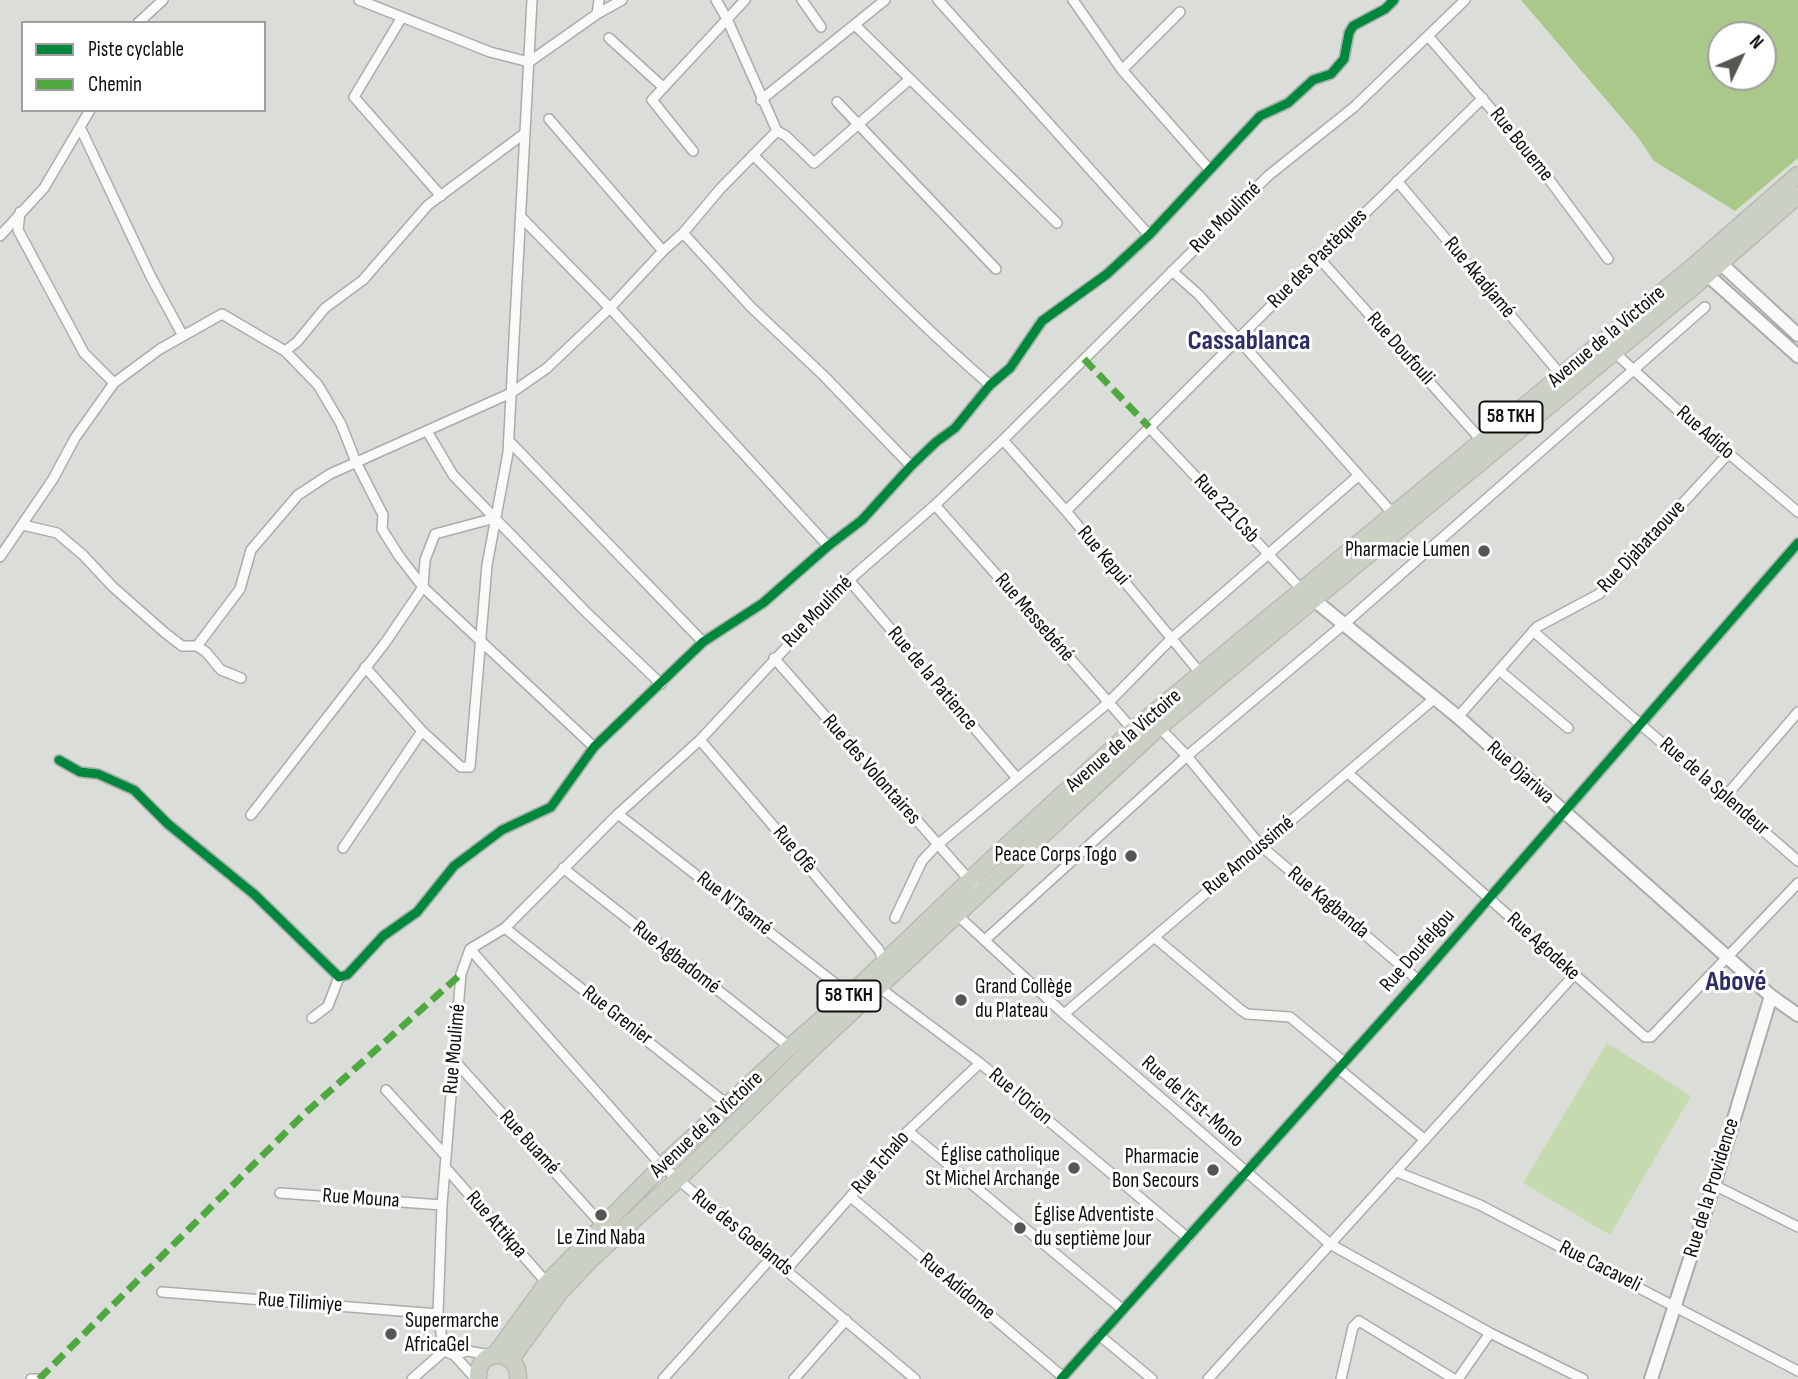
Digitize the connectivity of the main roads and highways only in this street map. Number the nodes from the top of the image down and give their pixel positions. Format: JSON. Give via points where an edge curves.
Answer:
{"nodes":[{"id":1,"x":1798,"y":175,"type":"edge"},
{"id":2,"x":1798,"y":195,"type":"edge"},
{"id":3,"x":1715,"y":258,"type":"junction"},
{"id":4,"x":1701,"y":269,"type":"junction"},
{"id":5,"x":1308,"y":595,"type":"junction"},
{"id":6,"x":974,"y":887,"type":"junction"},
{"id":7,"x":951,"y":910,"type":"junction"},
{"id":8,"x":499,"y":1356,"type":"junction"},
{"id":9,"x":477,"y":1379,"type":"edge"},
{"id":10,"x":518,"y":1379,"type":"edge"}],
"edges":[{"from":1,"to":3,"type":"highway","name":"Avenue de la Victoire","number":"58 TKH"},
{"from":2,"to":3,"type":"highway","name":"Avenue de la Victoire","number":"58 TKH"},
{"from":3,"to":4,"type":"highway","name":"Avenue de la Victoire","number":"58 TKH"},
{"from":4,"to":5,"type":"highway","name":"Avenue de la Victoire","number":"58 TKH","via":[[1614,352]]},
{"from":4,"to":5,"type":"highway","name":"Avenue de la Victoire","number":"58 TKH","via":[[1561,375],[1394,514]]},
{"from":5,"to":6,"type":"highway","name":"Avenue de la Victoire","number":"58 TKH"},
{"from":5,"to":6,"type":"highway","name":"Avenue de la Victoire","number":"58 TKH","via":[[1133,730]]},
{"from":6,"to":7,"type":"highway","name":"Avenue de la Victoire","number":"58 TKH"},
{"from":7,"to":8,"type":"highway","name":"Avenue de la Victoire","number":"58 TKH","via":[[880,988],[574,1276]]},
{"from":7,"to":8,"type":"highway","name":"Avenue de la Victoire","number":"58 TKH","via":[[884,963],[662,1166],[547,1283]]},
{"from":8,"to":9,"type":"highway","via":[[480,1365]]},
{"from":8,"to":10,"type":"highway","via":[[516,1365]]}]}
